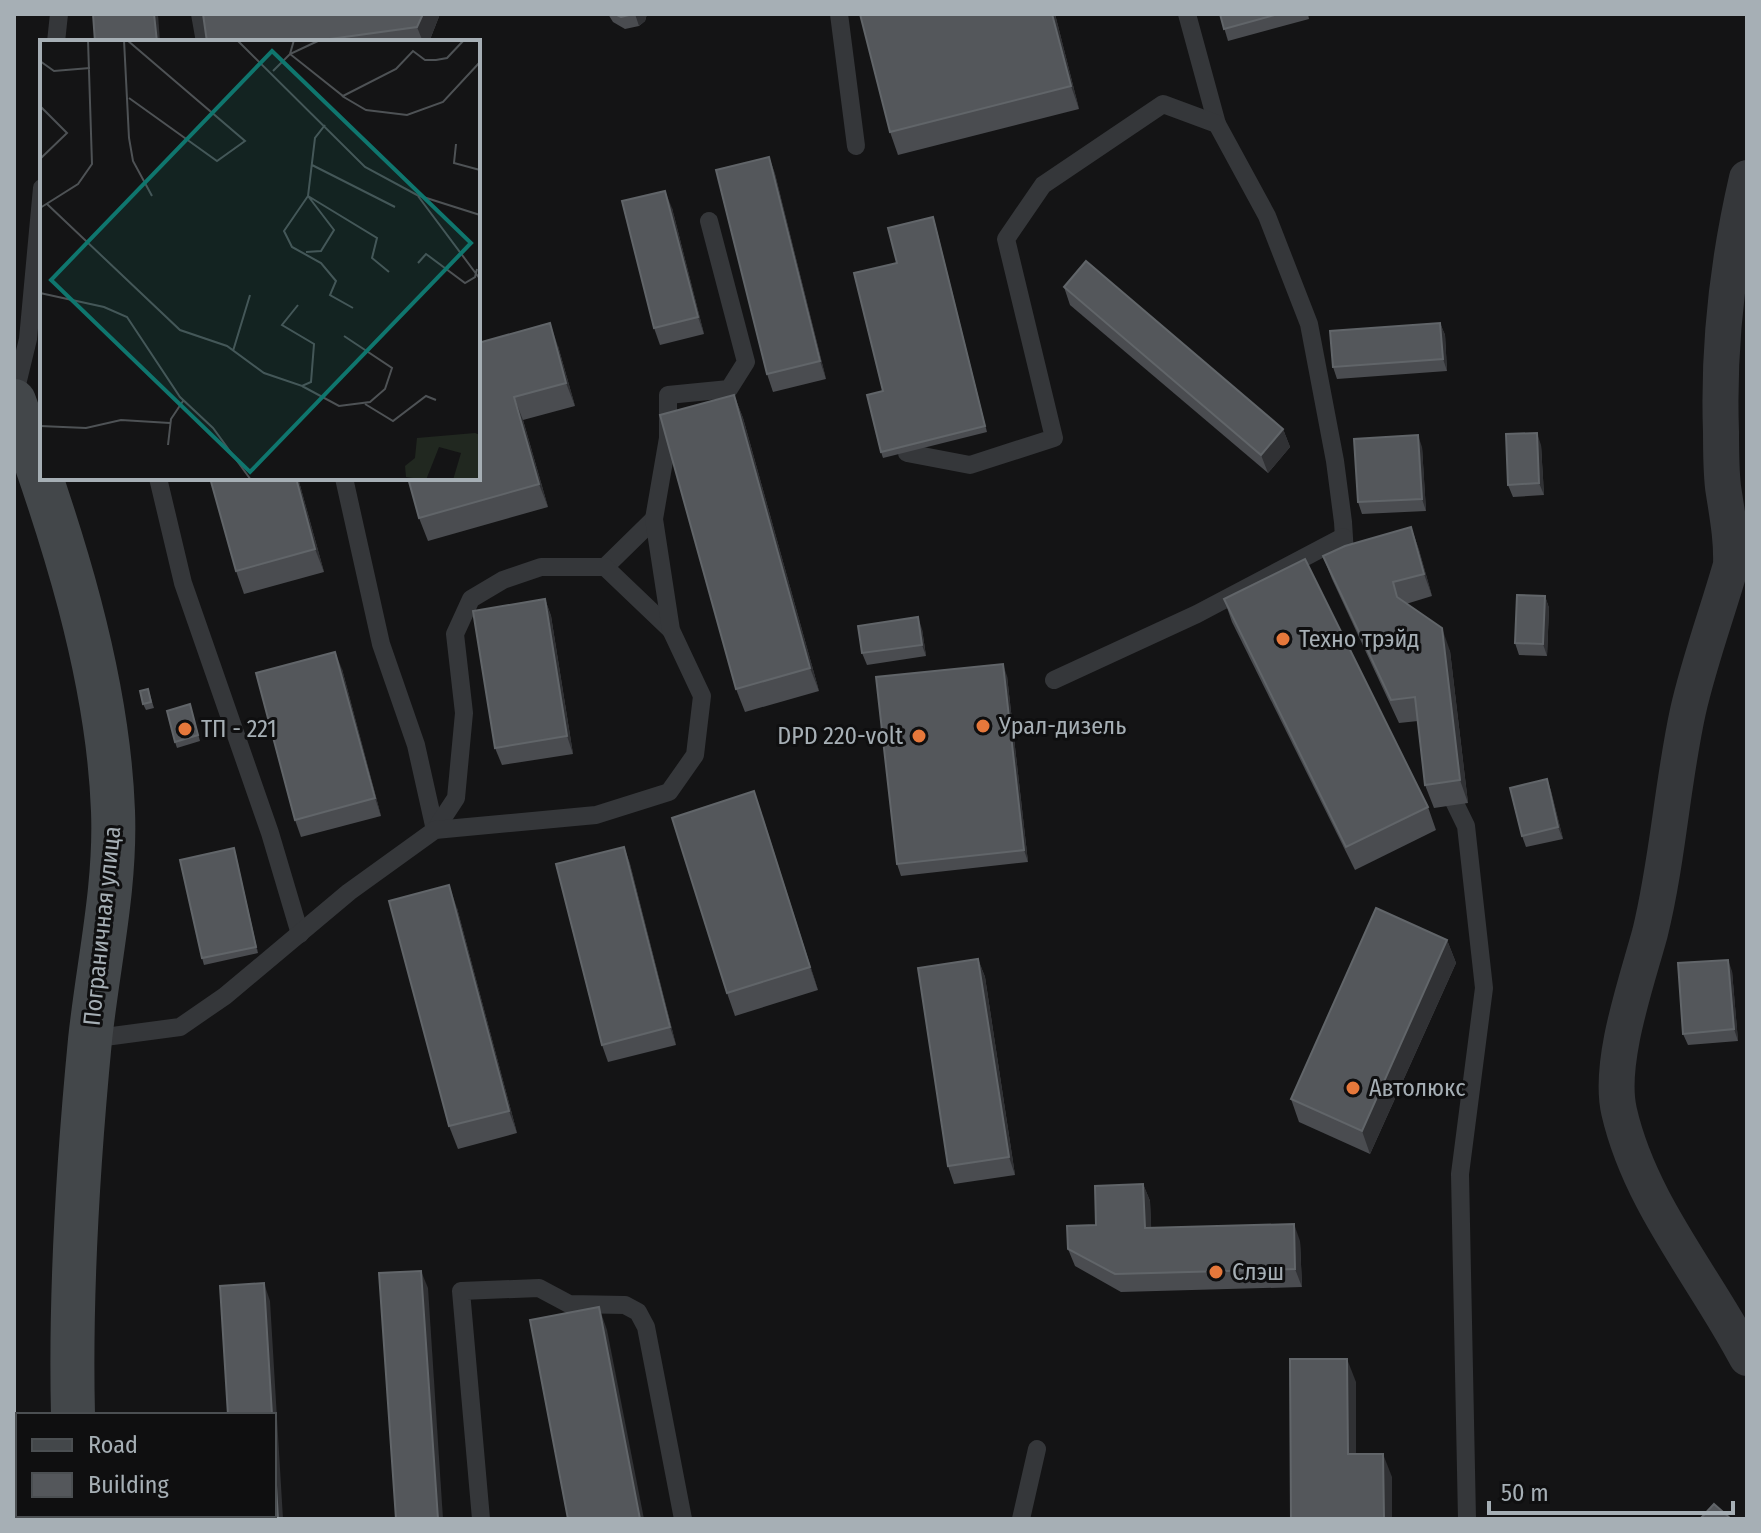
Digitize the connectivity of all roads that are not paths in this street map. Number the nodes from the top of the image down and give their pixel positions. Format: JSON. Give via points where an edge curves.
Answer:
{"nodes":[{"id":1,"x":59,"y":14,"type":"edge"},
{"id":2,"x":200,"y":14,"type":"edge"},
{"id":3,"x":839,"y":14,"type":"edge"},
{"id":4,"x":1187,"y":14,"type":"edge"},
{"id":5,"x":56,"y":40,"type":"edge"},
{"id":6,"x":205,"y":40,"type":"edge"},
{"id":7,"x":1217,"y":124,"type":"junction"},
{"id":8,"x":856,"y":146,"type":"dead end"},
{"id":9,"x":1747,"y":178,"type":"edge"},
{"id":10,"x":40,"y":210,"type":"edge"},
{"id":11,"x":709,"y":221,"type":"dead end"},
{"id":12,"x":14,"y":399,"type":"edge"},
{"id":13,"x":907,"y":453,"type":"edge"},
{"id":14,"x":40,"y":476,"type":"edge"},
{"id":15,"x":41,"y":480,"type":"edge"},
{"id":16,"x":158,"y":480,"type":"edge"},
{"id":17,"x":344,"y":480,"type":"edge"},
{"id":18,"x":654,"y":519,"type":"junction"},
{"id":19,"x":1343,"y":537,"type":"junction"},
{"id":20,"x":1740,"y":540,"type":"edge"},
{"id":21,"x":605,"y":567,"type":"junction"},
{"id":22,"x":1354,"y":591,"type":"edge"},
{"id":23,"x":671,"y":630,"type":"junction"},
{"id":24,"x":1054,"y":680,"type":"dead end"},
{"id":25,"x":1440,"y":771,"type":"edge"},
{"id":26,"x":435,"y":830,"type":"junction"},
{"id":27,"x":300,"y":934,"type":"junction"},
{"id":28,"x":90,"y":1039,"type":"junction"},
{"id":29,"x":1747,"y":1358,"type":"edge"},
{"id":30,"x":73,"y":1413,"type":"edge"},
{"id":31,"x":1037,"y":1449,"type":"dead end"},
{"id":32,"x":481,"y":1519,"type":"edge"},
{"id":33,"x":683,"y":1519,"type":"edge"},
{"id":34,"x":1021,"y":1519,"type":"edge"},
{"id":35,"x":1467,"y":1519,"type":"edge"}],
"edges":[{"from":1,"to":5,"type":"lane"},
{"from":2,"to":6,"type":"lane"},
{"from":3,"to":8,"type":"lane"},
{"from":4,"to":7,"type":"lane"},
{"from":7,"to":13,"type":"lane","via":[[1163,104],[1043,185],[1006,239],[1054,438],[970,465]]},
{"from":7,"to":19,"type":"lane","via":[[1267,216],[1309,324],[1335,461]]},
{"from":9,"to":20,"type":"street","via":[[1725,316],[1720,428],[1723,486]]},
{"from":10,"to":12,"type":"lane","via":[[28,339]]},
{"from":11,"to":18,"type":"lane","via":[[746,362],[729,389],[668,395],[668,438]]},
{"from":12,"to":14,"type":"street","name":"Пограничная улица"},
{"from":15,"to":28,"type":"street","name":"Пограничная улица","via":[[94,667],[110,767],[113,858]]},
{"from":16,"to":27,"type":"lane","via":[[183,583]]},
{"from":17,"to":26,"type":"lane","via":[[381,644],[416,745]]},
{"from":18,"to":21,"type":"lane"},
{"from":18,"to":23,"type":"lane"},
{"from":19,"to":22,"type":"lane","via":[[1347,578]]},
{"from":19,"to":24,"type":"lane","via":[[1197,614]]},
{"from":20,"to":29,"type":"street","via":[[1689,708],[1617,1086],[1634,1163]]},
{"from":21,"to":23,"type":"lane"},
{"from":21,"to":26,"type":"lane","via":[[541,567],[471,599],[455,634],[464,713],[456,798]]},
{"from":23,"to":26,"type":"lane","via":[[702,696],[695,755],[669,792],[596,815]]},
{"from":25,"to":35,"type":"lane","via":[[1466,826],[1484,988],[1460,1174]]},
{"from":26,"to":27,"type":"lane"},
{"from":27,"to":28,"type":"lane","via":[[180,1027]]},
{"from":28,"to":30,"type":"street","name":"Пограничная улица"},
{"from":31,"to":34,"type":"lane"},
{"from":32,"to":33,"type":"lane","via":[[461,1291],[539,1288],[569,1304],[625,1305],[638,1312],[646,1327]]}]}
